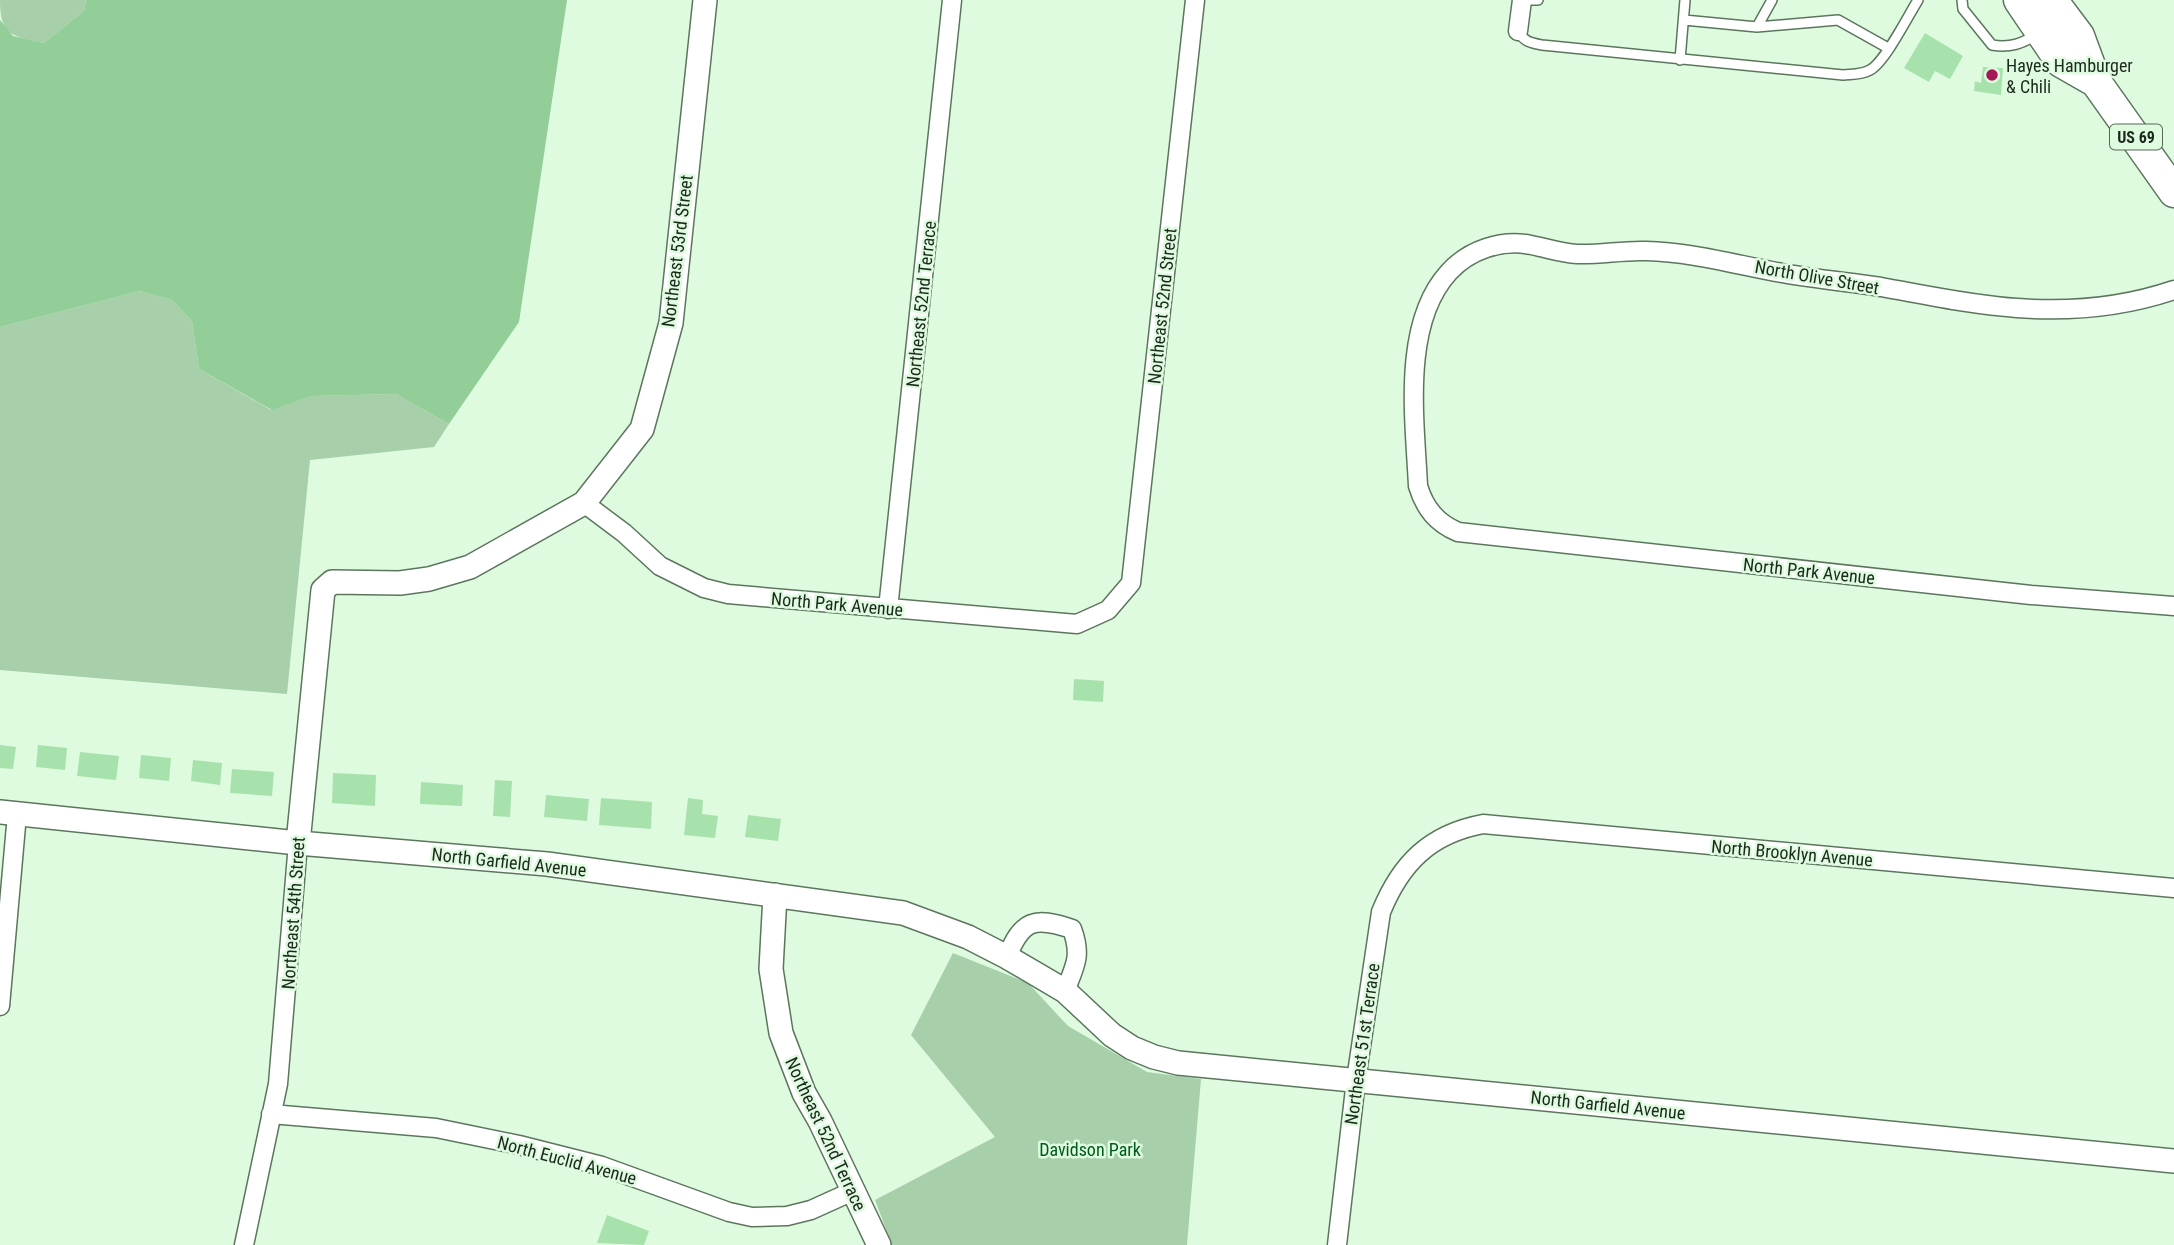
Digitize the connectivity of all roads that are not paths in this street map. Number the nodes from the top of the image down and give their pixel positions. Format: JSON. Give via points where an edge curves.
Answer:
{"nodes":[{"id":1,"x":705,"y":0,"type":"edge"},
{"id":2,"x":952,"y":0,"type":"edge"},
{"id":3,"x":1195,"y":0,"type":"edge"},
{"id":4,"x":1523,"y":0,"type":"edge"},
{"id":5,"x":1538,"y":0,"type":"edge"},
{"id":6,"x":1685,"y":0,"type":"edge"},
{"id":7,"x":1772,"y":0,"type":"edge"},
{"id":8,"x":1918,"y":0,"type":"edge"},
{"id":9,"x":1962,"y":0,"type":"edge"},
{"id":10,"x":2019,"y":0,"type":"edge"},
{"id":11,"x":2052,"y":0,"type":"edge"},
{"id":12,"x":1684,"y":20,"type":"junction"},
{"id":13,"x":1757,"y":27,"type":"junction"},
{"id":14,"x":1518,"y":31,"type":"joint"},
{"id":15,"x":2041,"y":32,"type":"junction"},
{"id":16,"x":1888,"y":48,"type":"junction"},
{"id":17,"x":1680,"y":60,"type":"junction"},
{"id":18,"x":2096,"y":82,"type":"junction"},
{"id":19,"x":2174,"y":192,"type":"edge"},
{"id":20,"x":2174,"y":290,"type":"edge"},
{"id":21,"x":584,"y":503,"type":"junction"},
{"id":22,"x":1446,"y":527,"type":"joint"},
{"id":23,"x":332,"y":582,"type":"joint"},
{"id":24,"x":1114,"y":605,"type":"joint"},
{"id":25,"x":2174,"y":606,"type":"edge"},
{"id":26,"x":888,"y":609,"type":"junction"},
{"id":27,"x":8,"y":813,"type":"edge"},
{"id":28,"x":298,"y":843,"type":"junction"},
{"id":29,"x":1418,"y":855,"type":"joint"},
{"id":30,"x":2174,"y":888,"type":"edge"},
{"id":31,"x":775,"y":895,"type":"junction"},
{"id":32,"x":1007,"y":957,"type":"junction"},
{"id":33,"x":1065,"y":991,"type":"junction"},
{"id":34,"x":0,"y":1006,"type":"edge"},
{"id":35,"x":1356,"y":1080,"type":"junction"},
{"id":36,"x":271,"y":1114,"type":"junction"},
{"id":37,"x":2174,"y":1161,"type":"edge"},
{"id":38,"x":853,"y":1191,"type":"junction"},
{"id":39,"x":244,"y":1245,"type":"edge"},
{"id":40,"x":879,"y":1245,"type":"edge"},
{"id":41,"x":1337,"y":1245,"type":"edge"}],
"edges":[{"from":1,"to":21,"type":"street","name":"Northeast 53rd Street","via":[[671,323],[642,429]]},
{"from":2,"to":26,"type":"street","name":"Northeast 52nd Terrace"},
{"from":3,"to":24,"type":"street","name":"Northeast 52nd Street","via":[[1132,583]]},
{"from":4,"to":5,"type":"lane"},
{"from":4,"to":14,"type":"street"},
{"from":6,"to":12,"type":"lane"},
{"from":7,"to":13,"type":"lane"},
{"from":8,"to":16,"type":"lane"},
{"from":9,"to":15,"type":"lane","via":[[1992,45],[2021,44]]},
{"from":10,"to":15,"type":"main road","number":"US 69"},
{"from":11,"to":18,"type":"main road","number":"US 69","via":[[2079,36]]},
{"from":12,"to":13,"type":"lane"},
{"from":12,"to":17,"type":"lane"},
{"from":13,"to":16,"type":"lane","via":[[1838,20]]},
{"from":14,"to":17,"type":"lane","via":[[1522,38],[1542,45]]},
{"from":15,"to":18,"type":"main road","number":"US 69","via":[[2061,62]]},
{"from":16,"to":17,"type":"lane","via":[[1873,69],[1861,74]]},
{"from":18,"to":19,"type":"main road","number":"US 69"},
{"from":20,"to":22,"type":"street","name":"North Olive Street","via":[[2114,306],[2019,308],[1647,251],[1580,254],[1507,244],[1482,249],[1462,260],[1436,290],[1417,342],[1413,369],[1418,486],[1427,510]]},
{"from":21,"to":23,"type":"street","name":"Northeast 53rd Street","via":[[456,572],[400,583]]},
{"from":21,"to":26,"type":"street","name":"North Park Avenue","via":[[660,566],[704,588]]},
{"from":22,"to":25,"type":"street","name":"North Park Avenue","via":[[1458,533],[2031,595]]},
{"from":23,"to":28,"type":"street","name":"Northeast 54th Street","via":[[323,590]]},
{"from":24,"to":26,"type":"street","name":"North Park Avenue","via":[[1077,624]]},
{"from":27,"to":28,"type":"street","name":"North Garfield Avenue"},
{"from":27,"to":34,"type":"street"},
{"from":28,"to":31,"type":"street","name":"North Garfield Avenue","via":[[547,864]]},
{"from":28,"to":36,"type":"street","name":"Northeast 54th Street","via":[[284,1031]]},
{"from":29,"to":30,"type":"street","name":"North Brooklyn Avenue","via":[[1446,835],[1483,824]]},
{"from":29,"to":35,"type":"street","name":"Northeast 51st Terrace","via":[[1391,888],[1381,912]]},
{"from":31,"to":32,"type":"street","name":"North Garfield Avenue","via":[[903,913]]},
{"from":31,"to":38,"type":"street","name":"Northeast 52nd Terrace","via":[[771,969],[780,1033],[790,1063]]},
{"from":32,"to":33,"type":"street","name":"North Garfield Avenue"},
{"from":32,"to":33,"type":"street","via":[[1016,935],[1031,923],[1052,922],[1072,929],[1078,960]]},
{"from":33,"to":35,"type":"street","name":"North Garfield Avenue","via":[[1112,1035],[1154,1057]]},
{"from":35,"to":37,"type":"street","name":"North Garfield Avenue"},
{"from":35,"to":41,"type":"street","name":"Northeast 51st Terrace"},
{"from":36,"to":38,"type":"street","name":"North Euclid Avenue","via":[[436,1128],[507,1143],[601,1166],[752,1217],[811,1210]]},
{"from":36,"to":39,"type":"street","name":"Northeast 54th Street"},
{"from":38,"to":40,"type":"street","name":"Northeast 52nd Terrace"}]}
